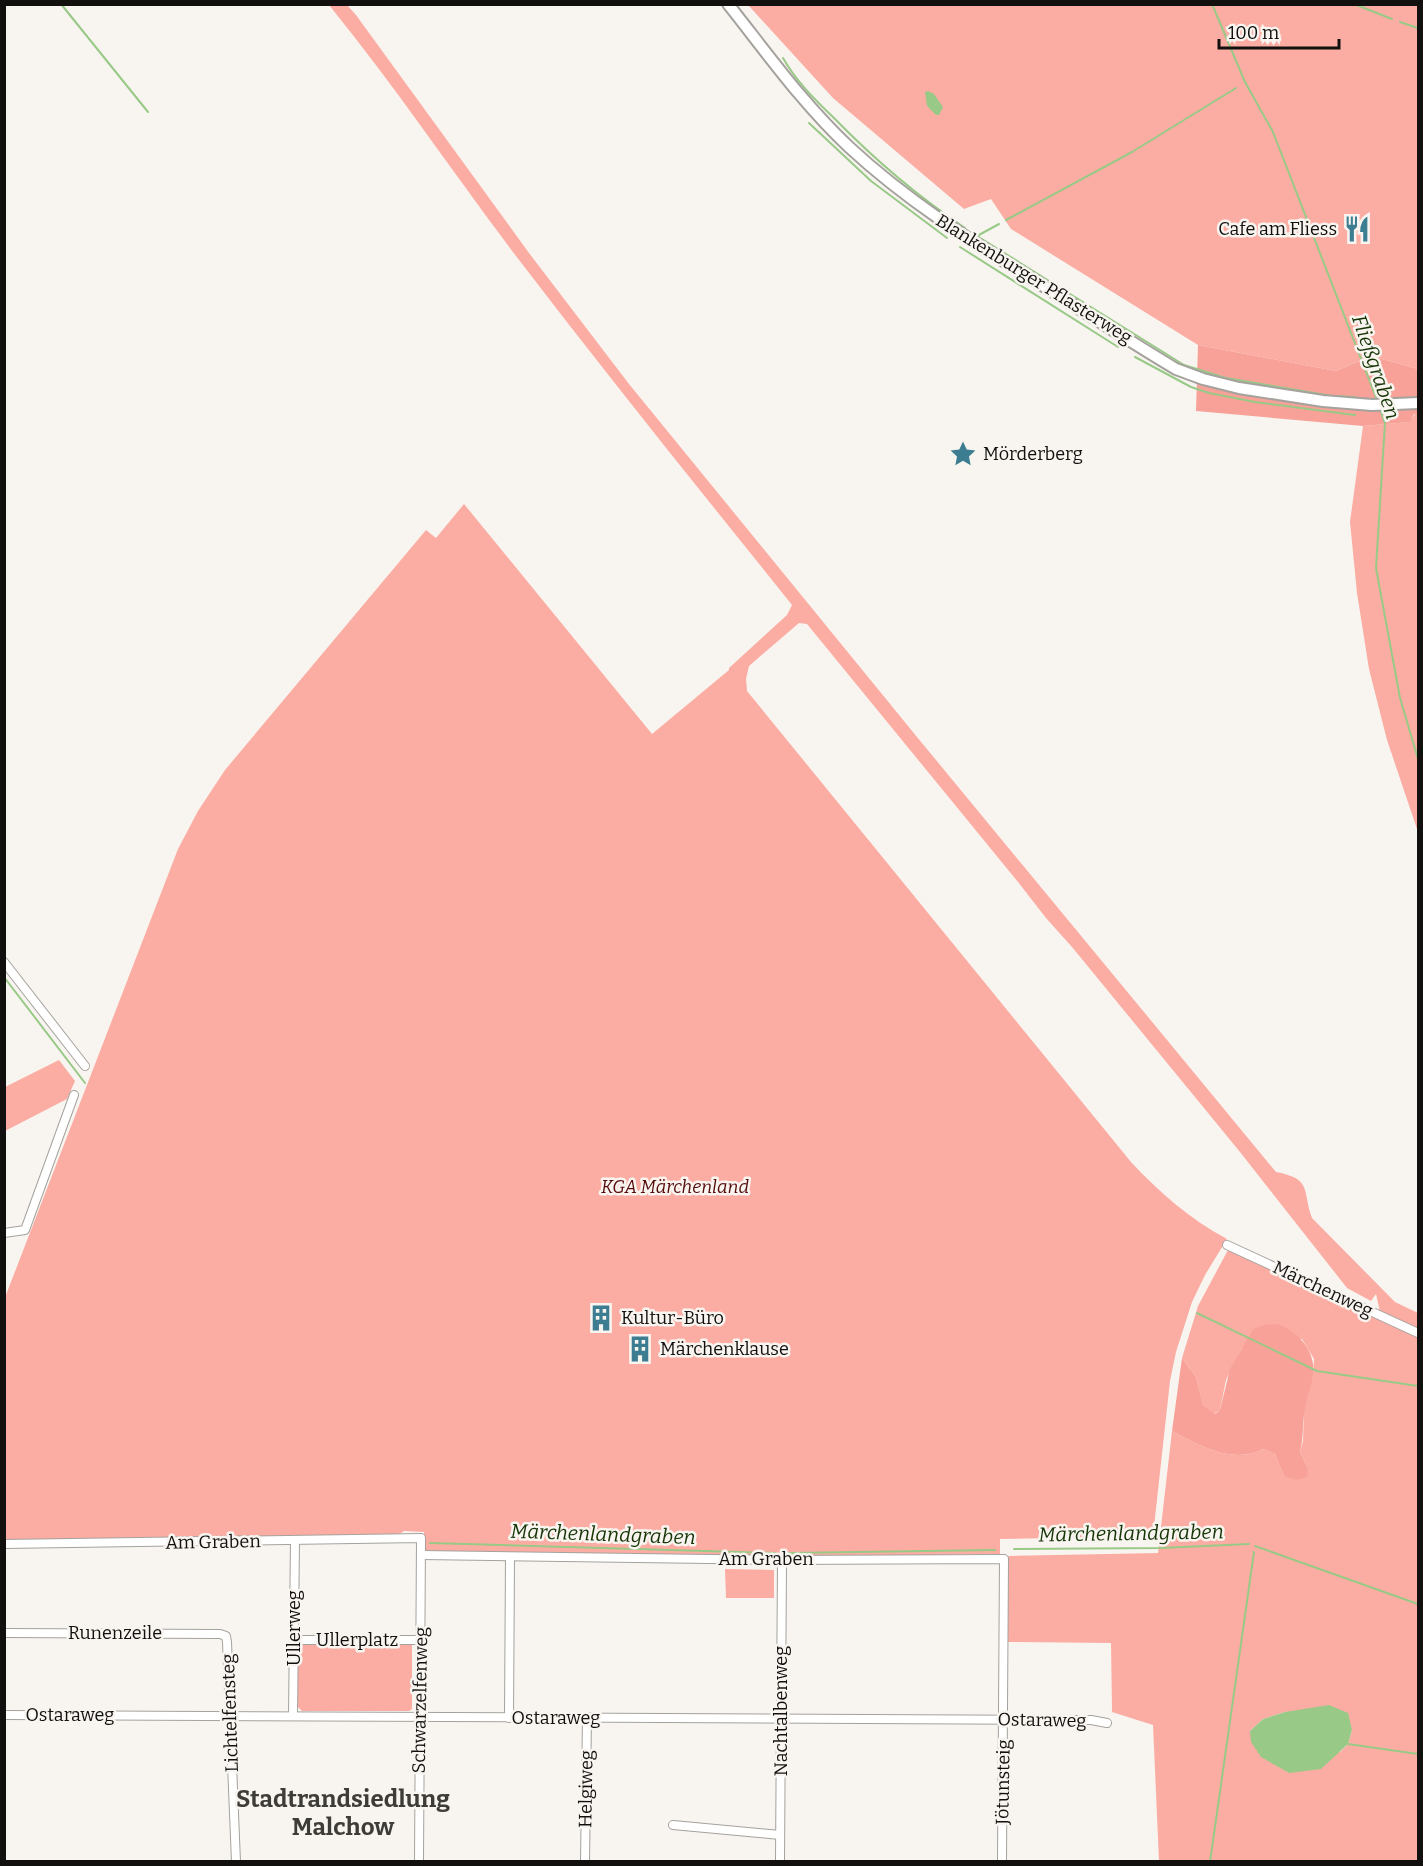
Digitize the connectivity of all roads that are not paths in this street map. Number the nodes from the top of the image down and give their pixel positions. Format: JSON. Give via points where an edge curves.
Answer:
{"nodes":[{"id":1,"x":728,"y":4,"type":"edge"},
{"id":2,"x":1419,"y":403,"type":"edge"},
{"id":3,"x":4,"y":962,"type":"edge"},
{"id":4,"x":85,"y":1066,"type":"dead end"},
{"id":5,"x":74,"y":1095,"type":"dead end"},
{"id":6,"x":4,"y":1233,"type":"edge"},
{"id":7,"x":1227,"y":1245,"type":"dead end"},
{"id":8,"x":1419,"y":1333,"type":"edge"},
{"id":9,"x":421,"y":1538,"type":"joint"},
{"id":10,"x":295,"y":1540,"type":"junction"},
{"id":11,"x":4,"y":1544,"type":"edge"},
{"id":12,"x":421,"y":1555,"type":"junction"},
{"id":13,"x":510,"y":1557,"type":"junction"},
{"id":14,"x":1004,"y":1559,"type":"joint"},
{"id":15,"x":782,"y":1560,"type":"junction"},
{"id":16,"x":4,"y":1632,"type":"edge"},
{"id":17,"x":225,"y":1636,"type":"joint"},
{"id":18,"x":294,"y":1640,"type":"junction"},
{"id":19,"x":421,"y":1640,"type":"junction"},
{"id":20,"x":4,"y":1715,"type":"edge"},
{"id":21,"x":293,"y":1715,"type":"junction"},
{"id":22,"x":230,"y":1716,"type":"junction"},
{"id":23,"x":420,"y":1716,"type":"junction"},
{"id":24,"x":587,"y":1717,"type":"junction"},
{"id":25,"x":510,"y":1718,"type":"junction"},
{"id":26,"x":780,"y":1718,"type":"junction"},
{"id":27,"x":1004,"y":1719,"type":"junction"},
{"id":28,"x":1107,"y":1723,"type":"dead end"},
{"id":29,"x":673,"y":1825,"type":"dead end"},
{"id":30,"x":780,"y":1835,"type":"junction"},
{"id":31,"x":236,"y":1862,"type":"edge"},
{"id":32,"x":418,"y":1862,"type":"edge"},
{"id":33,"x":585,"y":1862,"type":"edge"},
{"id":34,"x":780,"y":1862,"type":"edge"},
{"id":35,"x":1002,"y":1862,"type":"edge"}],
"edges":[{"from":1,"to":2,"type":"main road","name":"Blankenburger Pflasterweg","via":[[806,102],[880,175],[961,235],[1176,369],[1239,388],[1323,401]]},
{"from":3,"to":4,"type":"street"},
{"from":5,"to":6,"type":"street","via":[[25,1230]]},
{"from":7,"to":8,"type":"street","name":"Märchenweg"},
{"from":9,"to":10,"type":"street","name":"Am Graben"},
{"from":9,"to":12,"type":"street","name":"Schwarzelfenweg"},
{"from":10,"to":11,"type":"street","name":"Am Graben"},
{"from":10,"to":18,"type":"street","name":"Ullerweg"},
{"from":12,"to":13,"type":"street","name":"Am Graben"},
{"from":12,"to":19,"type":"street","name":"Schwarzelfenweg"},
{"from":13,"to":15,"type":"street","name":"Am Graben"},
{"from":13,"to":25,"type":"street"},
{"from":14,"to":15,"type":"street","name":"Am Graben"},
{"from":14,"to":27,"type":"street","name":"Jötunsteig"},
{"from":15,"to":26,"type":"street","name":"Nachtalbenweg"},
{"from":16,"to":17,"type":"street","name":"Runenzeile"},
{"from":17,"to":22,"type":"street","name":"Lichtelfensteg"},
{"from":18,"to":19,"type":"street","name":"Ullerplatz"},
{"from":18,"to":21,"type":"street","name":"Ullerweg"},
{"from":19,"to":23,"type":"street","name":"Schwarzelfenweg"},
{"from":20,"to":22,"type":"street","name":"Ostaraweg"},
{"from":21,"to":22,"type":"street","name":"Ostaraweg"},
{"from":21,"to":23,"type":"street","name":"Ostaraweg"},
{"from":22,"to":31,"type":"street","name":"Lichtelfensteg"},
{"from":23,"to":25,"type":"street","name":"Ostaraweg"},
{"from":23,"to":32,"type":"street","name":"Schwarzelfenweg"},
{"from":24,"to":25,"type":"street","name":"Ostaraweg"},
{"from":24,"to":26,"type":"street","name":"Ostaraweg"},
{"from":24,"to":33,"type":"street","name":"Helgiweg"},
{"from":26,"to":27,"type":"street","name":"Ostaraweg"},
{"from":26,"to":30,"type":"street","name":"Nachtalbenweg"},
{"from":27,"to":28,"type":"street","name":"Ostaraweg"},
{"from":27,"to":35,"type":"street","name":"Jötunsteig"},
{"from":29,"to":30,"type":"street"},
{"from":30,"to":34,"type":"street","name":"Nachtalbenweg"}]}
